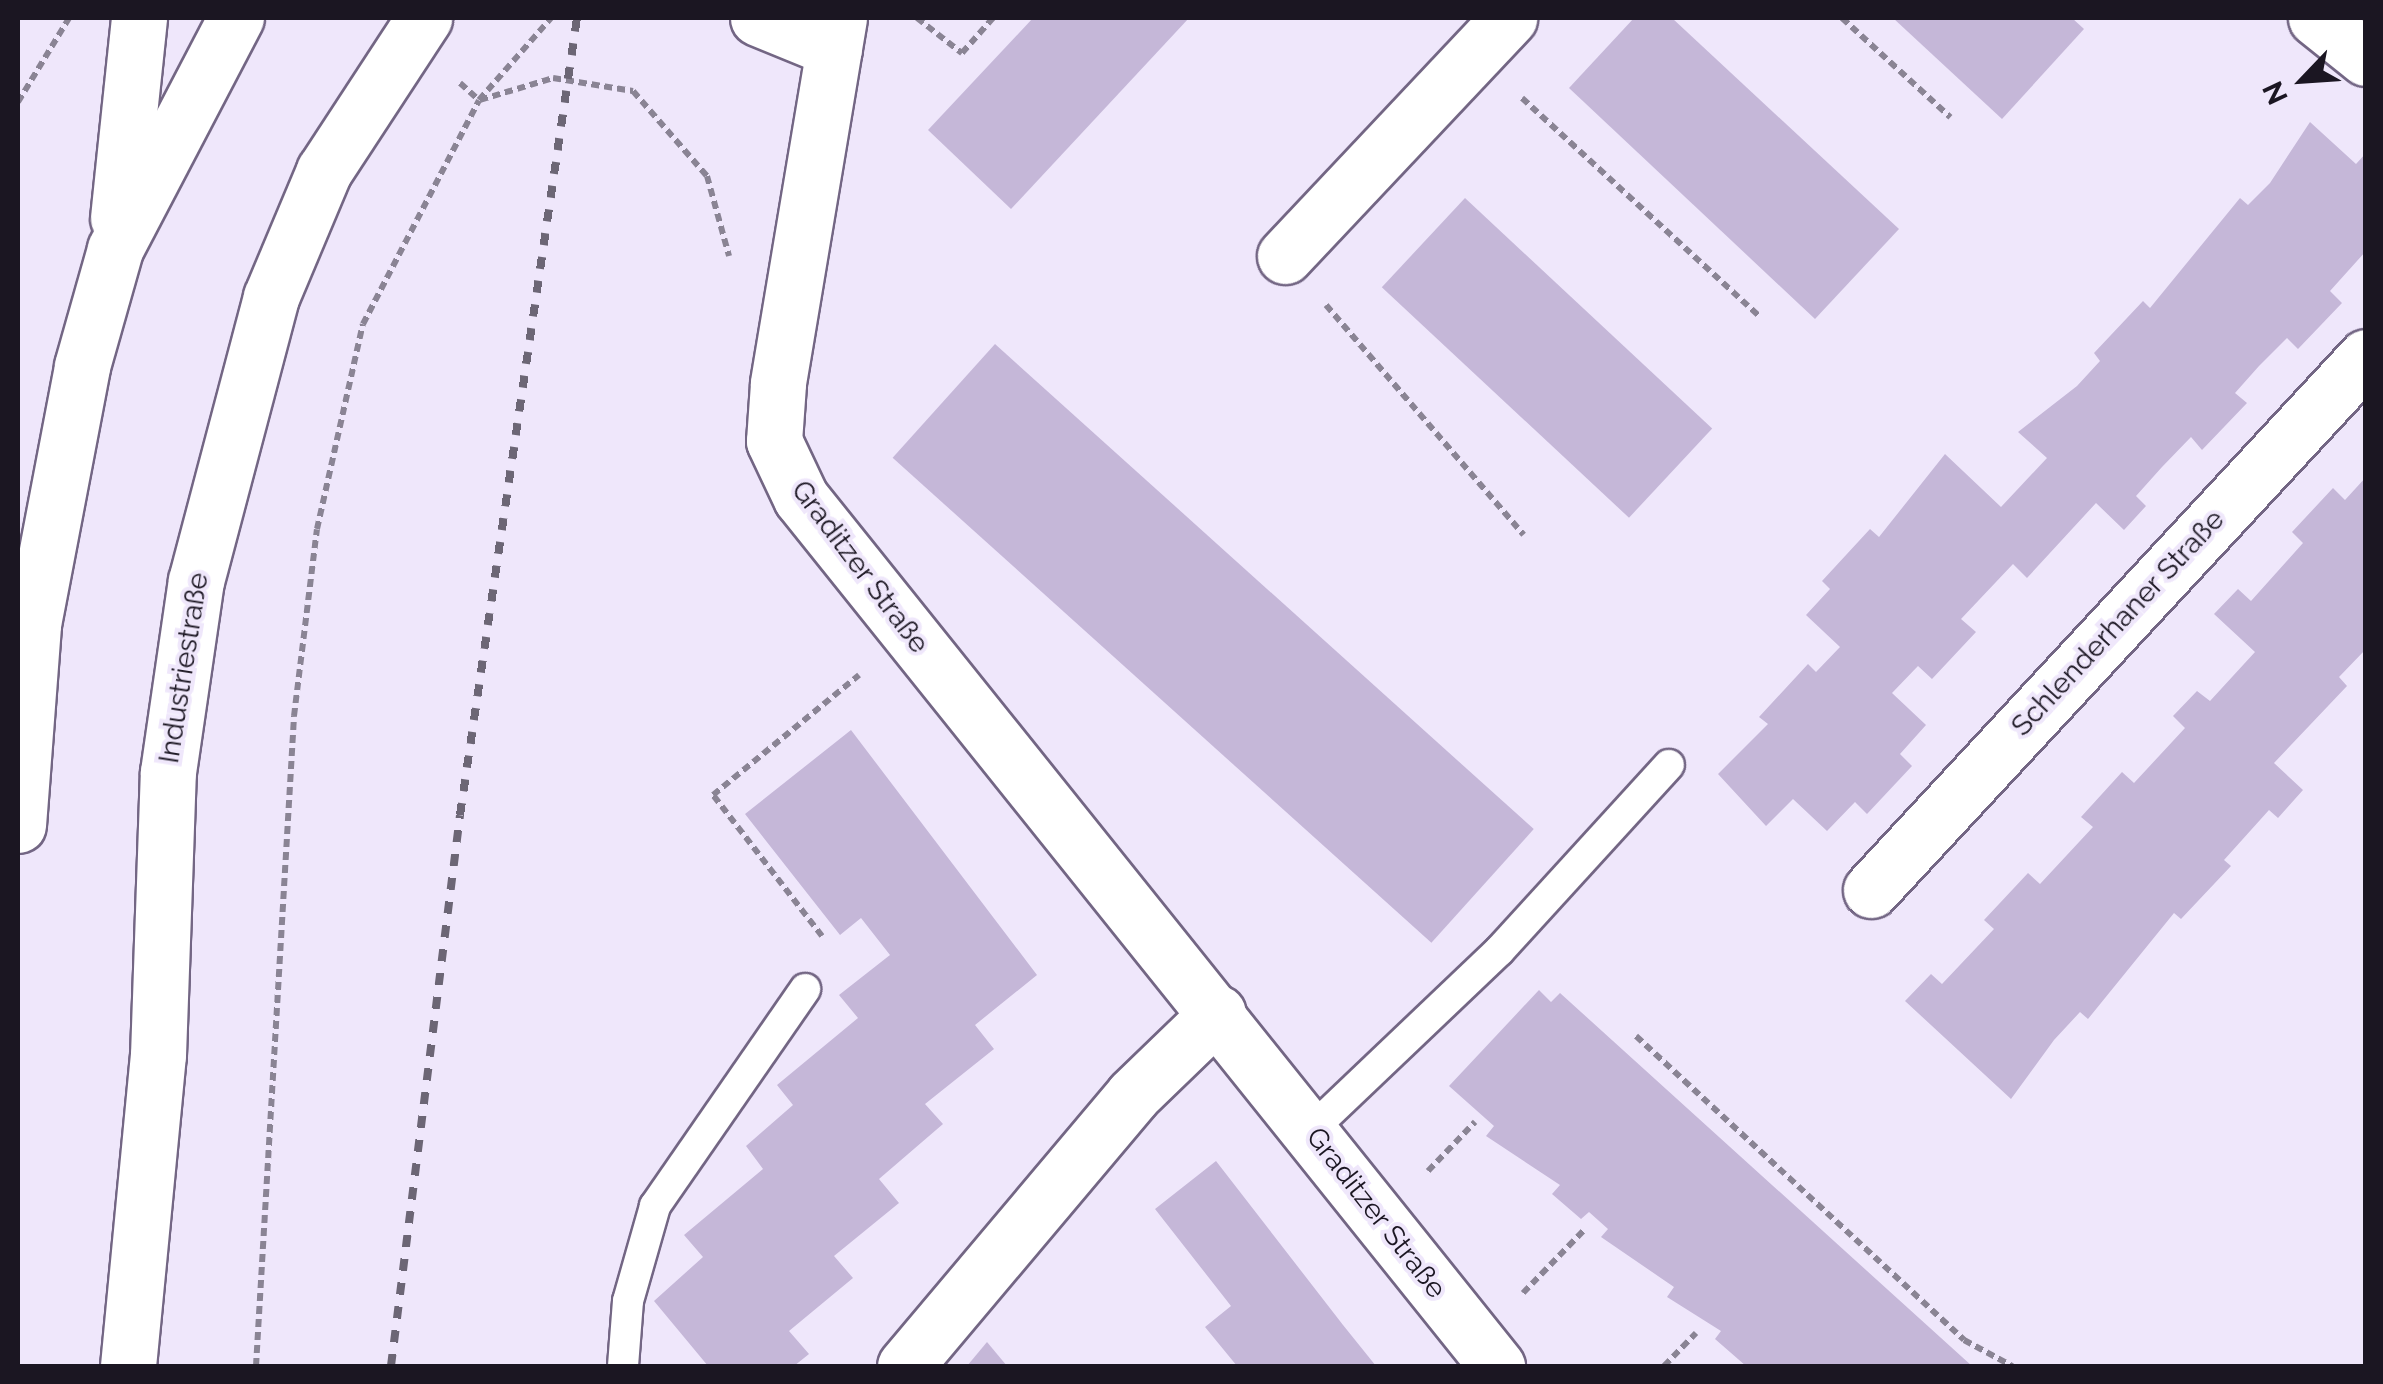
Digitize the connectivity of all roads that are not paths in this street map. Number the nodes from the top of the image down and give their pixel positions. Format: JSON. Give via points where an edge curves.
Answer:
{"nodes":[{"id":1,"x":139,"y":18,"type":"edge"},
{"id":2,"x":236,"y":18,"type":"edge"},
{"id":3,"x":424,"y":18,"type":"edge"},
{"id":4,"x":758,"y":18,"type":"edge"},
{"id":5,"x":2316,"y":18,"type":"edge"},
{"id":6,"x":837,"y":34,"type":"edge"},
{"id":7,"x":1492,"y":36,"type":"edge"},
{"id":8,"x":2366,"y":58,"type":"edge"},
{"id":9,"x":115,"y":249,"type":"junction"},
{"id":10,"x":1284,"y":256,"type":"road end"},
{"id":11,"x":2366,"y":357,"type":"edge"},
{"id":12,"x":1669,"y":766,"type":"dead end"},
{"id":13,"x":18,"y":825,"type":"edge"},
{"id":14,"x":1871,"y":890,"type":"dead end"},
{"id":15,"x":804,"y":989,"type":"road end"},
{"id":16,"x":1218,"y":1013,"type":"junction"},
{"id":17,"x":1311,"y":1130,"type":"junction"},
{"id":18,"x":1486,"y":1354,"type":"edge"},
{"id":19,"x":128,"y":1366,"type":"edge"},
{"id":20,"x":623,"y":1366,"type":"edge"},
{"id":21,"x":904,"y":1366,"type":"edge"}],
"edges":[{"from":1,"to":9,"type":"main road"},
{"from":2,"to":9,"type":"main road"},
{"from":3,"to":19,"type":"main road","name":"Industriestraße","via":[[324,171],[271,298],[196,581],[168,772],[158,1055]]},
{"from":4,"to":6,"type":"main road","name":"Graditzer Straße"},
{"from":5,"to":8,"type":"main road"},
{"from":6,"to":16,"type":"main road","name":"Graditzer Straße","via":[[774,441],[800,498]]},
{"from":7,"to":10,"type":"main road"},
{"from":9,"to":13,"type":"main road","via":[[54,492]]},
{"from":11,"to":14,"type":"main road","name":"Schlenderhaner Straße"},
{"from":12,"to":17,"type":"lane","via":[[1499,951]]},
{"from":15,"to":20,"type":"lane","via":[[655,1206],[628,1301]]},
{"from":16,"to":17,"type":"main road","name":"Graditzer Straße"},
{"from":16,"to":21,"type":"main road","via":[[1132,1095]]},
{"from":17,"to":18,"type":"main road","name":"Graditzer Straße"}]}
